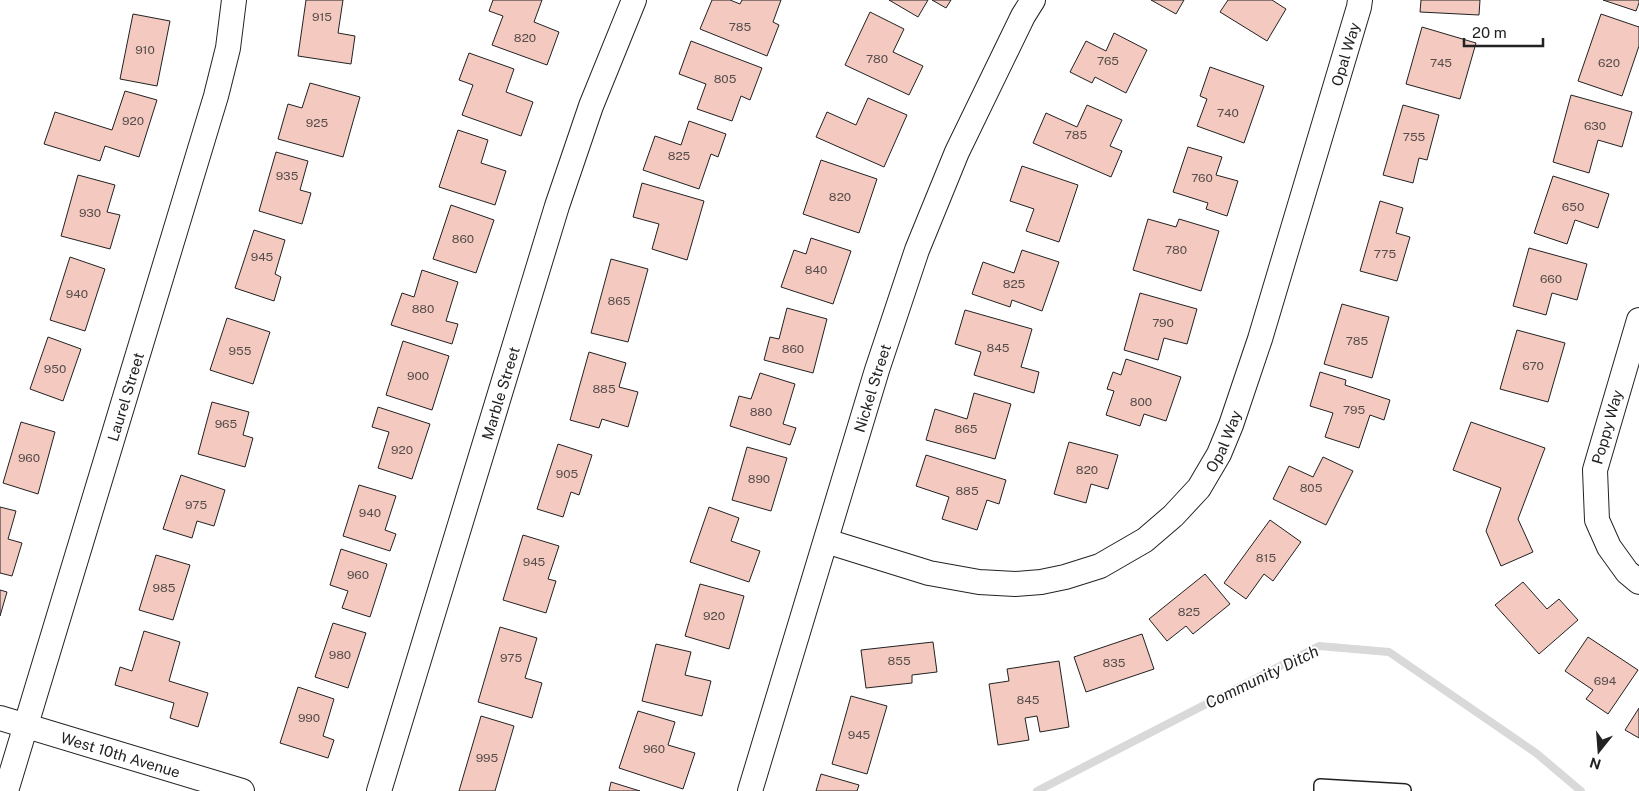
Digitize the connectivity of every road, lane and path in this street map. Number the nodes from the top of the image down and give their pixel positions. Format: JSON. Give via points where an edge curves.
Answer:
{"nodes":[{"id":1,"x":234,"y":0,"type":"edge"},
{"id":2,"x":634,"y":0,"type":"edge"},
{"id":3,"x":1033,"y":0,"type":"edge"},
{"id":4,"x":1360,"y":0,"type":"edge"},
{"id":5,"x":1639,"y":320,"type":"edge"},
{"id":6,"x":826,"y":541,"type":"junction"},
{"id":7,"x":1639,"y":582,"type":"edge"},
{"id":8,"x":0,"y":718,"type":"edge"},
{"id":9,"x":26,"y":726,"type":"junction"},
{"id":10,"x":206,"y":786,"type":"edge"},
{"id":11,"x":1405,"y":790,"type":"edge"},
{"id":12,"x":6,"y":791,"type":"edge"},
{"id":13,"x":242,"y":791,"type":"edge"},
{"id":14,"x":379,"y":791,"type":"edge"},
{"id":15,"x":750,"y":791,"type":"edge"},
{"id":16,"x":1320,"y":791,"type":"edge"}],
"edges":[{"from":1,"to":9,"type":"street","name":"Laurel Street","via":[[228,48],[216,96]]},
{"from":2,"to":14,"type":"street","name":"Marble Street","via":[[591,106],[557,206]]},
{"from":3,"to":6,"type":"street","name":"Nickel Street","via":[[957,152],[917,250]]},
{"from":4,"to":6,"type":"street","name":"Opal Way","via":[[1260,339],[1231,425],[1199,488],[1173,516],[1145,540],[1100,566],[1066,577],[1015,584],[979,582],[929,573]]},
{"from":5,"to":7,"type":"street","name":"Poppy Way","via":[[1595,470],[1597,520],[1609,548]]},
{"from":6,"to":15,"type":"street","name":"Nickel Street"},
{"from":8,"to":9,"type":"street","name":"West 10th Avenue"},
{"from":9,"to":10,"type":"street","name":"West 10th Avenue"},
{"from":9,"to":12,"type":"street","name":"Laurel Street"},
{"from":10,"to":13,"type":"street","name":"West 10th Avenue"},
{"from":11,"to":16,"type":"lane","via":[[1320,785]]}]}
